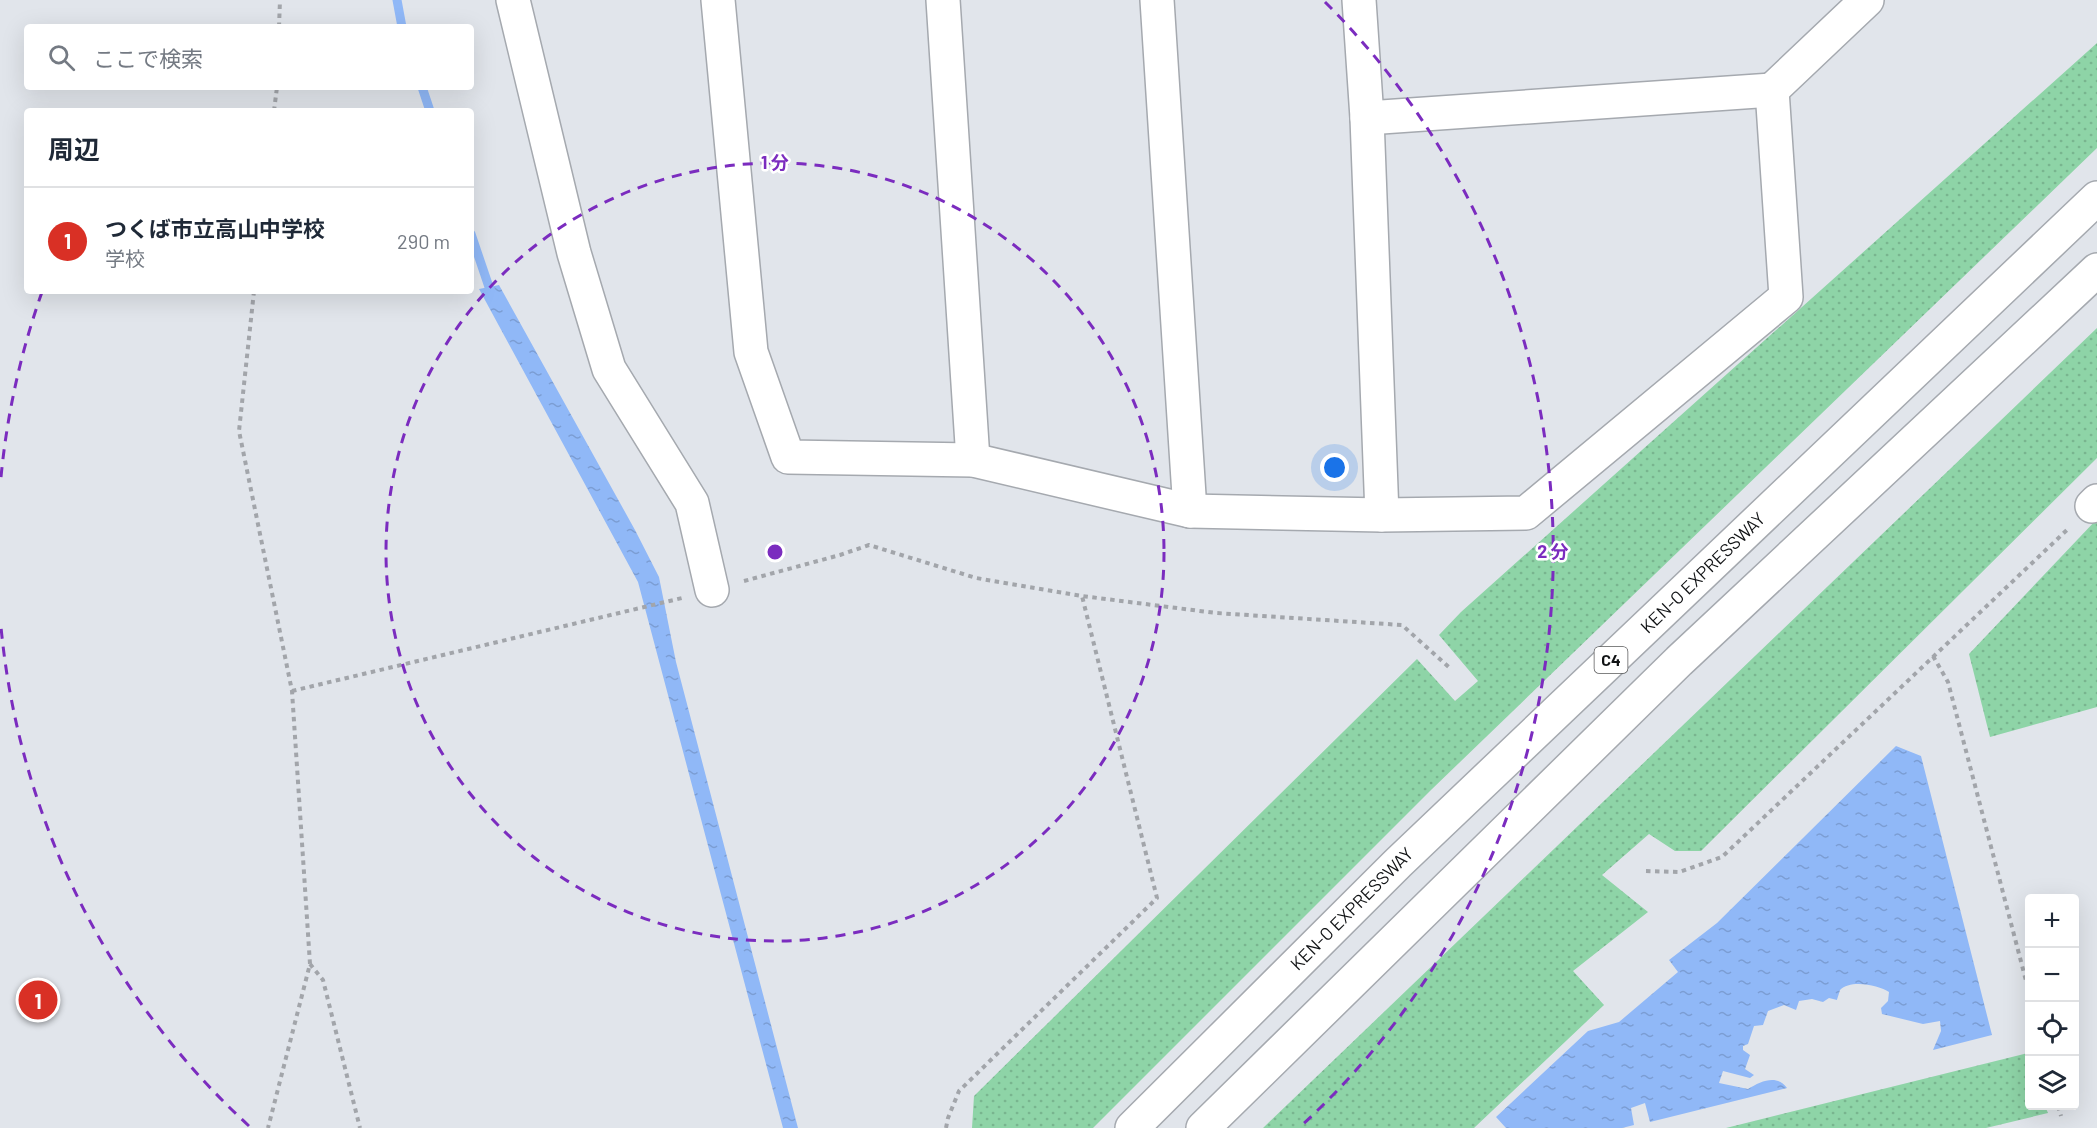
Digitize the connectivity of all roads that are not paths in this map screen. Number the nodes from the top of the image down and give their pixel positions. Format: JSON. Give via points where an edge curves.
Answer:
{"nodes":[{"id":1,"x":513,"y":0,"type":"edge"},
{"id":2,"x":718,"y":0,"type":"edge"},
{"id":3,"x":943,"y":0,"type":"edge"},
{"id":4,"x":1157,"y":0,"type":"edge"},
{"id":5,"x":1359,"y":0,"type":"edge"},
{"id":6,"x":1867,"y":0,"type":"edge"},
{"id":7,"x":1772,"y":90,"type":"junction"},
{"id":8,"x":1367,"y":118,"type":"junction"},
{"id":9,"x":2097,"y":198,"type":"edge"},
{"id":10,"x":2097,"y":270,"type":"edge"},
{"id":11,"x":973,"y":460,"type":"junction"},
{"id":12,"x":1190,"y":511,"type":"junction"},
{"id":13,"x":1382,"y":515,"type":"junction"},
{"id":14,"x":712,"y":590,"type":"road end"},
{"id":15,"x":1132,"y":1128,"type":"edge"},
{"id":16,"x":1203,"y":1128,"type":"edge"}],
"edges":[{"from":1,"to":14,"type":"main road","via":[[574,253],[609,369],[692,503]]},
{"from":2,"to":11,"type":"main road","via":[[751,352],[789,457]]},
{"from":3,"to":11,"type":"main road"},
{"from":4,"to":12,"type":"main road"},
{"from":5,"to":8,"type":"main road"},
{"from":6,"to":7,"type":"main road"},
{"from":7,"to":8,"type":"main road"},
{"from":7,"to":13,"type":"main road","via":[[1785,297],[1526,513]]},
{"from":8,"to":13,"type":"main road"},
{"from":9,"to":15,"type":"main road","name":"KEN-O EXPRESSWAY","number":"C4","via":[[1398,863]]},
{"from":10,"to":16,"type":"main road","via":[[1679,661]]},
{"from":11,"to":12,"type":"main road"},
{"from":12,"to":13,"type":"main road"}]}
